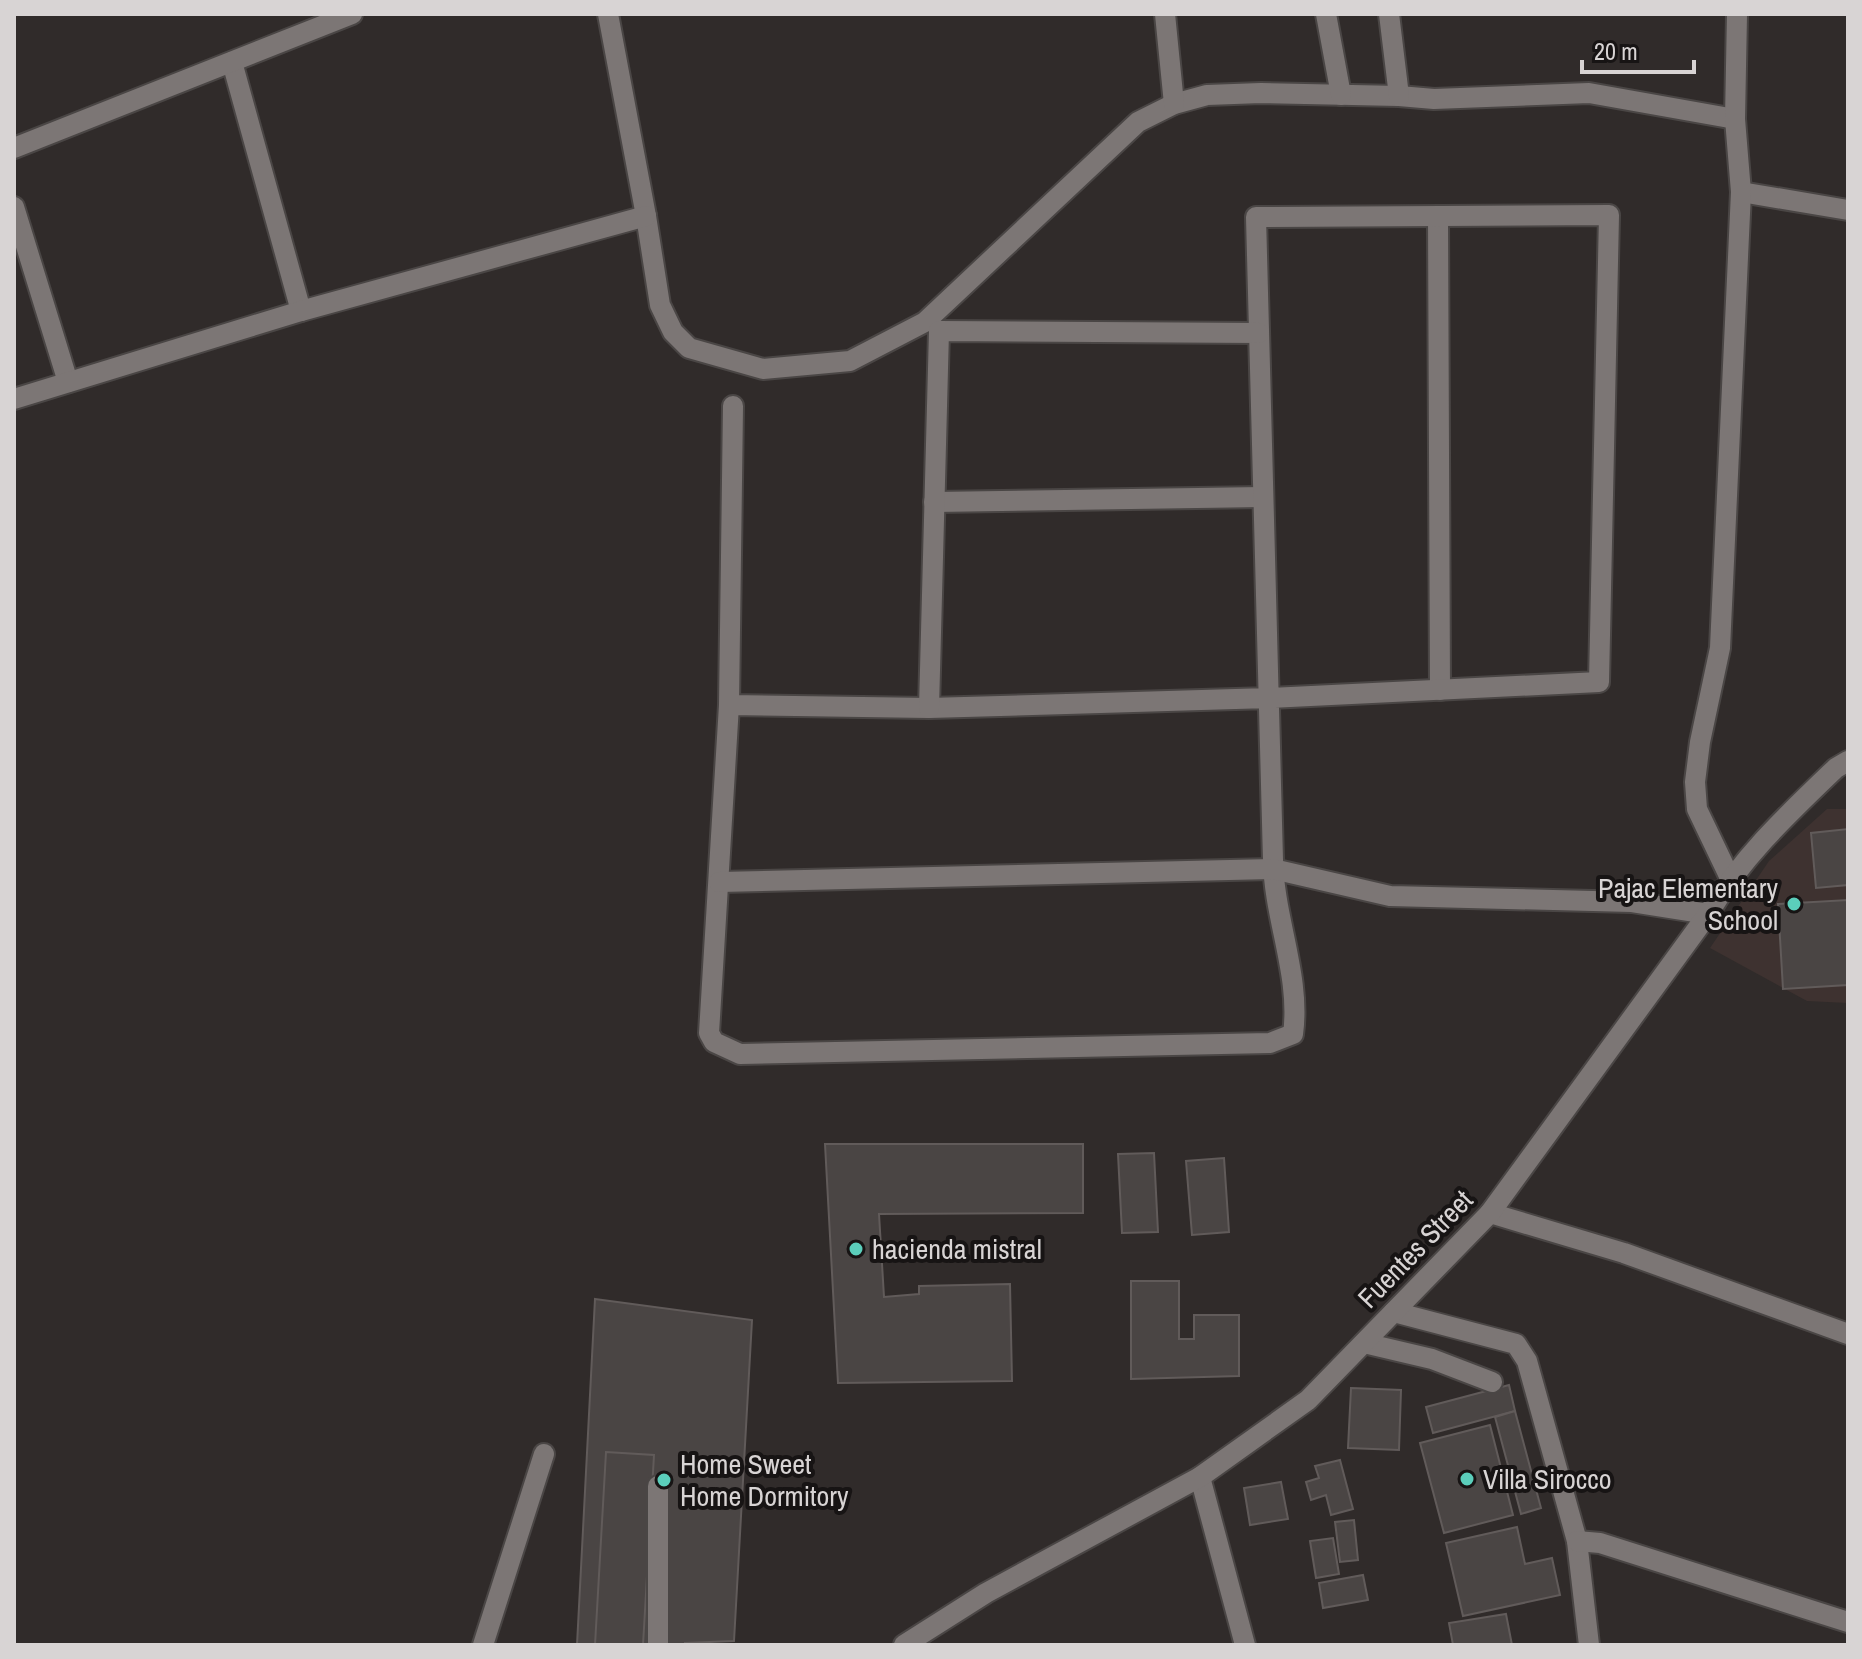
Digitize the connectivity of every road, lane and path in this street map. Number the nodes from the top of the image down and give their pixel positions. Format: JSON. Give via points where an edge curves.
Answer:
{"nodes":[{"id":1,"x":352,"y":14,"type":"edge"},
{"id":2,"x":608,"y":14,"type":"edge"},
{"id":3,"x":1165,"y":14,"type":"edge"},
{"id":4,"x":1326,"y":14,"type":"edge"},
{"id":5,"x":1389,"y":14,"type":"edge"},
{"id":6,"x":1737,"y":14,"type":"edge"},
{"id":7,"x":314,"y":21,"type":"edge"},
{"id":8,"x":232,"y":62,"type":"junction"},
{"id":9,"x":1341,"y":95,"type":"junction"},
{"id":10,"x":1399,"y":96,"type":"junction"},
{"id":11,"x":1174,"y":104,"type":"junction"},
{"id":12,"x":1735,"y":119,"type":"junction"},
{"id":13,"x":14,"y":148,"type":"edge"},
{"id":14,"x":1741,"y":192,"type":"junction"},
{"id":15,"x":14,"y":207,"type":"edge"},
{"id":16,"x":1848,"y":210,"type":"edge"},
{"id":17,"x":646,"y":216,"type":"junction"},
{"id":18,"x":1438,"y":216,"type":"junction"},
{"id":19,"x":301,"y":311,"type":"junction"},
{"id":20,"x":1259,"y":333,"type":"junction"},
{"id":21,"x":68,"y":382,"type":"junction"},
{"id":22,"x":14,"y":399,"type":"edge"},
{"id":23,"x":733,"y":406,"type":"dead end"},
{"id":24,"x":1263,"y":497,"type":"junction"},
{"id":25,"x":934,"y":502,"type":"junction"},
{"id":26,"x":1440,"y":690,"type":"junction"},
{"id":27,"x":1269,"y":698,"type":"junction"},
{"id":28,"x":729,"y":705,"type":"junction"},
{"id":29,"x":929,"y":708,"type":"junction"},
{"id":30,"x":1848,"y":761,"type":"edge"},
{"id":31,"x":1273,"y":869,"type":"junction"},
{"id":32,"x":1730,"y":878,"type":"junction"},
{"id":33,"x":719,"y":882,"type":"junction"},
{"id":34,"x":1708,"y":914,"type":"junction"},
{"id":35,"x":1490,"y":1213,"type":"junction"},
{"id":36,"x":1394,"y":1312,"type":"junction"},
{"id":37,"x":1848,"y":1334,"type":"edge"},
{"id":38,"x":1364,"y":1343,"type":"junction"},
{"id":39,"x":1492,"y":1382,"type":"dead end"},
{"id":40,"x":544,"y":1454,"type":"dead end"},
{"id":41,"x":1200,"y":1477,"type":"junction"},
{"id":42,"x":658,"y":1486,"type":"dead end"},
{"id":43,"x":1577,"y":1541,"type":"junction"},
{"id":44,"x":1848,"y":1622,"type":"edge"},
{"id":45,"x":483,"y":1645,"type":"edge"},
{"id":46,"x":658,"y":1645,"type":"edge"},
{"id":47,"x":904,"y":1645,"type":"edge"},
{"id":48,"x":1245,"y":1645,"type":"edge"},
{"id":49,"x":1589,"y":1645,"type":"edge"}],
"edges":[{"from":1,"to":7,"type":"street"},
{"from":2,"to":17,"type":"street"},
{"from":3,"to":11,"type":"street"},
{"from":4,"to":9,"type":"street"},
{"from":5,"to":10,"type":"street"},
{"from":6,"to":12,"type":"street"},
{"from":7,"to":8,"type":"street"},
{"from":8,"to":13,"type":"street"},
{"from":8,"to":19,"type":"street"},
{"from":9,"to":10,"type":"street"},
{"from":9,"to":11,"type":"street","via":[[1207,95]]},
{"from":10,"to":12,"type":"street","via":[[1589,93]]},
{"from":11,"to":17,"type":"street","via":[[1138,122],[925,322],[850,361],[763,369],[689,348],[673,332],[660,305]]},
{"from":12,"to":14,"type":"street"},
{"from":14,"to":16,"type":"street"},
{"from":14,"to":32,"type":"street","via":[[1720,648],[1695,782],[1697,809]]},
{"from":15,"to":21,"type":"street"},
{"from":17,"to":19,"type":"street"},
{"from":18,"to":20,"type":"street","via":[[1256,217]]},
{"from":18,"to":26,"type":"street"},
{"from":18,"to":26,"type":"street","via":[[1609,215],[1599,682]]},
{"from":19,"to":21,"type":"street"},
{"from":20,"to":24,"type":"street"},
{"from":20,"to":25,"type":"street","via":[[939,331]]},
{"from":21,"to":22,"type":"street"},
{"from":23,"to":28,"type":"street"},
{"from":24,"to":25,"type":"street"},
{"from":24,"to":27,"type":"street"},
{"from":25,"to":29,"type":"street"},
{"from":26,"to":27,"type":"street"},
{"from":27,"to":29,"type":"street"},
{"from":27,"to":31,"type":"street"},
{"from":28,"to":29,"type":"street"},
{"from":28,"to":33,"type":"street"},
{"from":30,"to":32,"type":"street","name":"Fuentes Street","via":[[1774,827]]},
{"from":31,"to":33,"type":"street"},
{"from":31,"to":33,"type":"street","via":[[1297,1009],[1293,1034],[1270,1043],[740,1054],[714,1042],[709,1033]]},
{"from":31,"to":34,"type":"street","via":[[1390,896],[1632,902]]},
{"from":32,"to":34,"type":"street","name":"Fuentes Street"},
{"from":34,"to":35,"type":"street","name":"Fuentes Street"},
{"from":35,"to":36,"type":"street","name":"Fuentes Street"},
{"from":35,"to":37,"type":"street","via":[[1624,1253]]},
{"from":36,"to":38,"type":"street","name":"Fuentes Street"},
{"from":36,"to":43,"type":"street","via":[[1516,1344],[1527,1361]]},
{"from":38,"to":39,"type":"street","via":[[1432,1359]]},
{"from":38,"to":41,"type":"street","name":"Fuentes Street","via":[[1308,1400]]},
{"from":40,"to":45,"type":"street"},
{"from":41,"to":47,"type":"street","name":"Fuentes Street","via":[[986,1593]]},
{"from":41,"to":48,"type":"street"},
{"from":42,"to":46,"type":"street"},
{"from":43,"to":44,"type":"street","via":[[1600,1543]]},
{"from":43,"to":49,"type":"street"}]}
